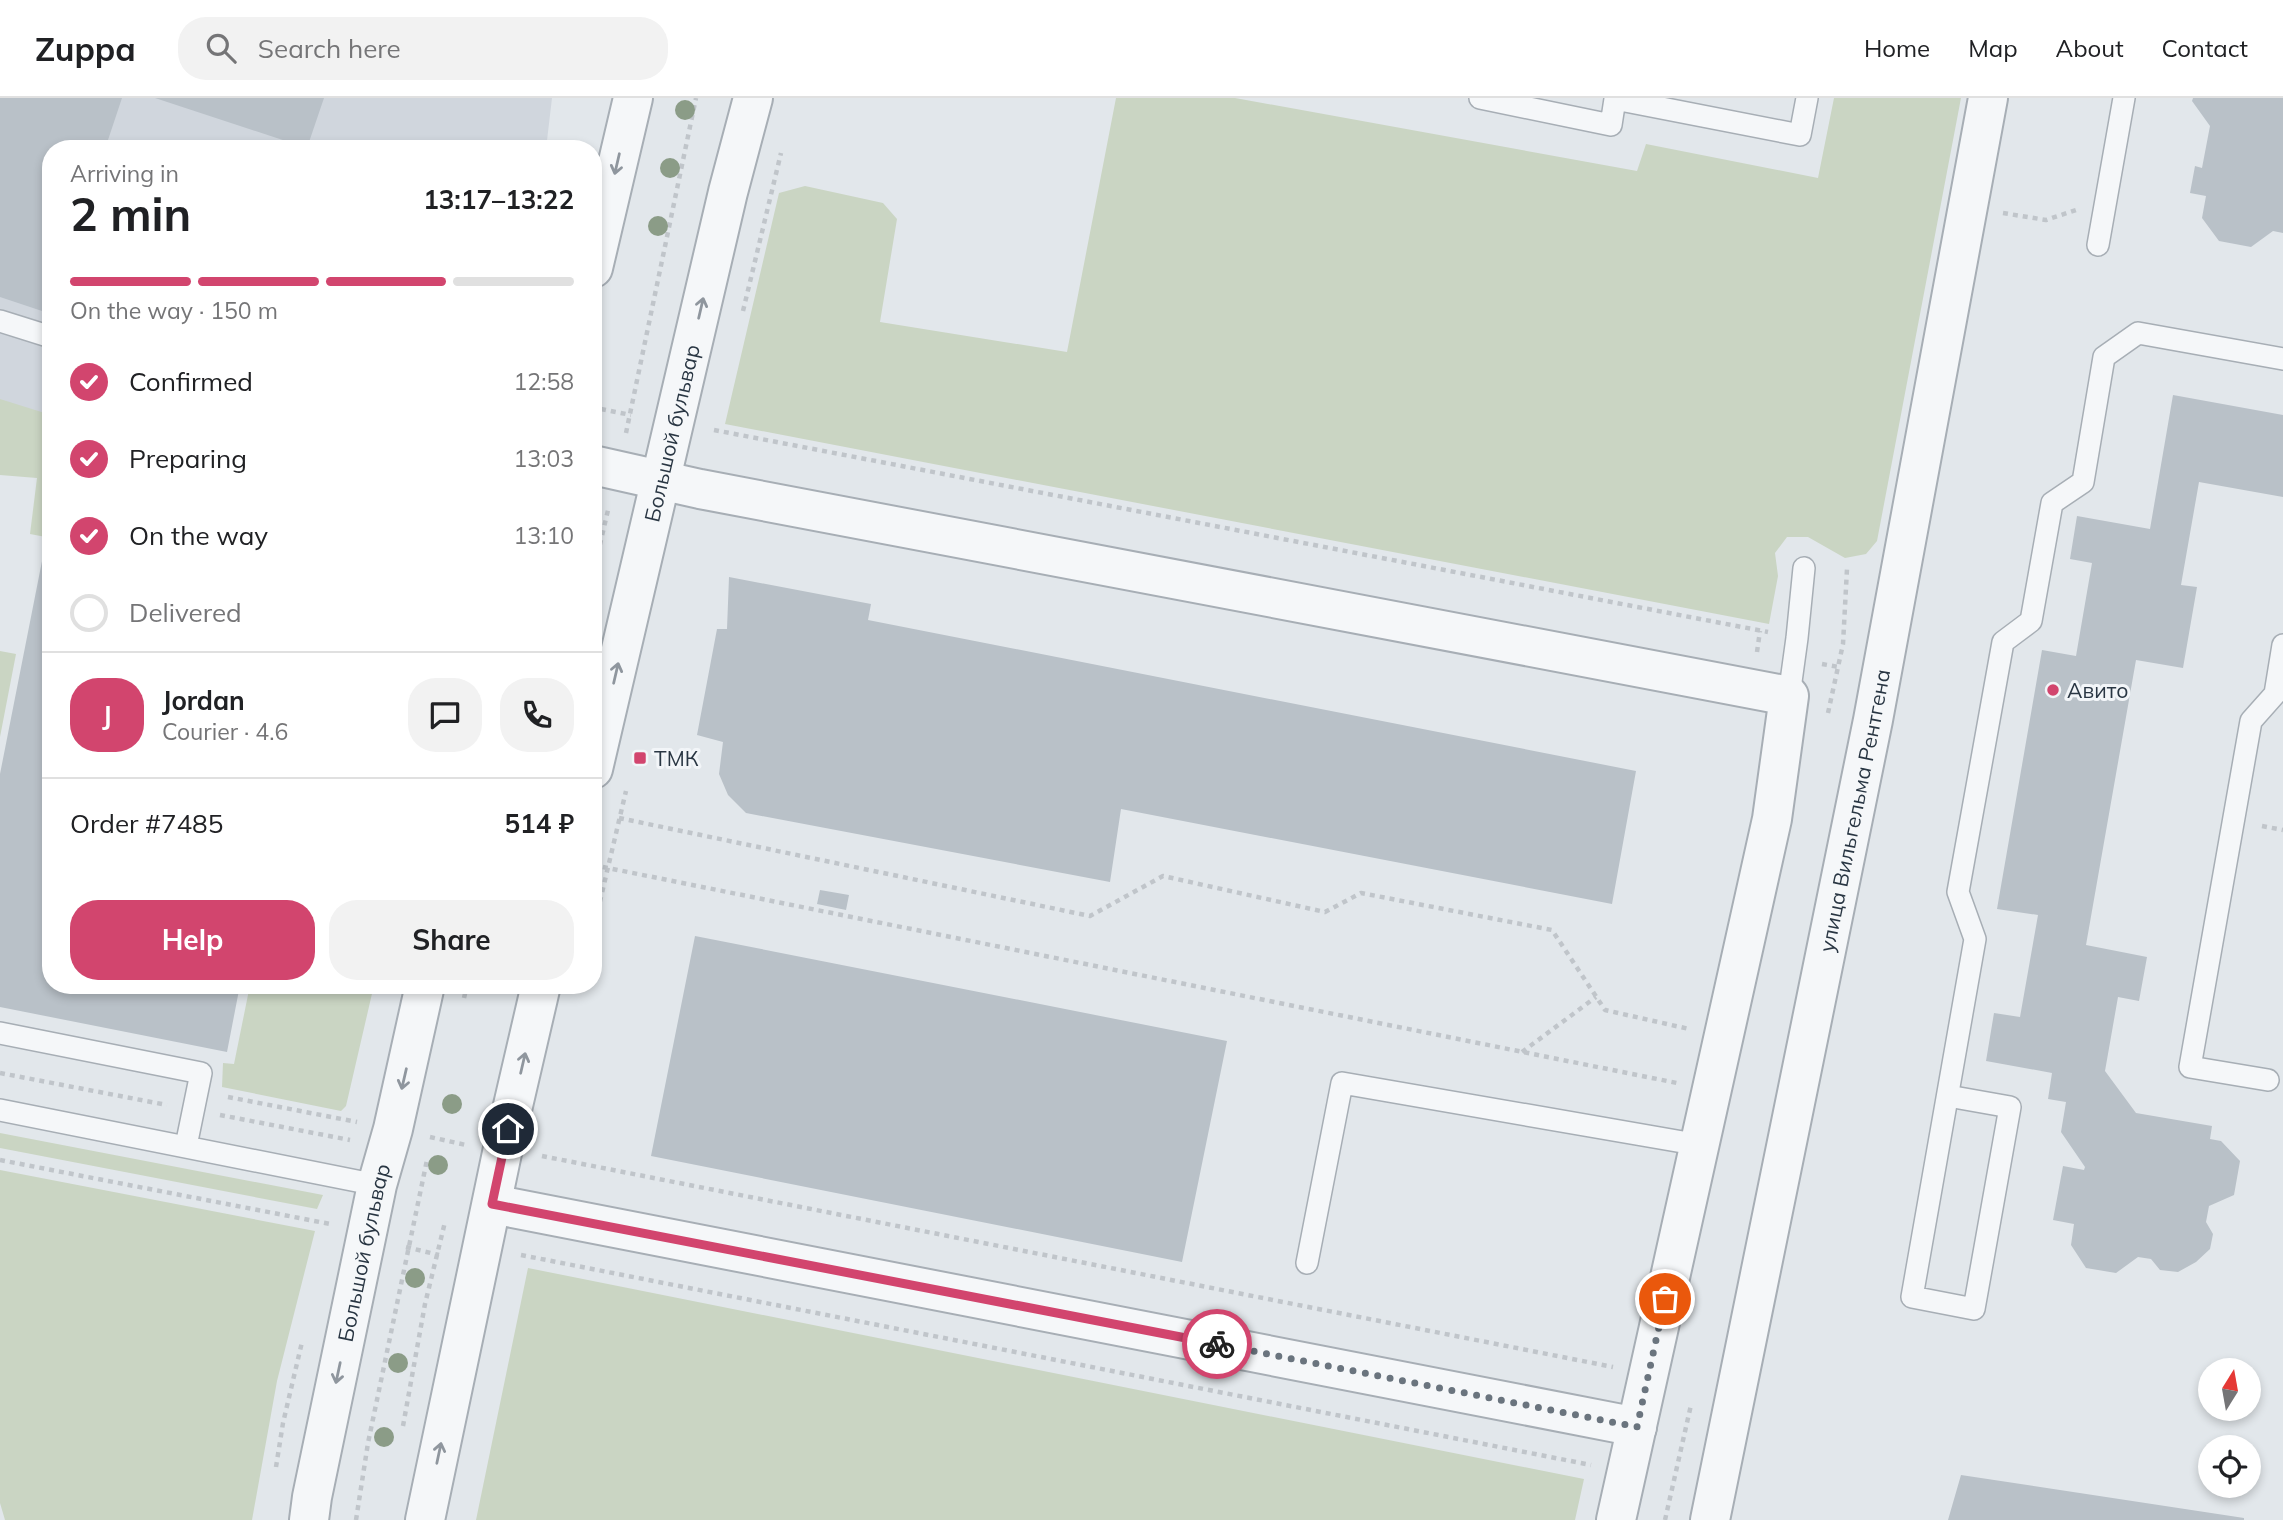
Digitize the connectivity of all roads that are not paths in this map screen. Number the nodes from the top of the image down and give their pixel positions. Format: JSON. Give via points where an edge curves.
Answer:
{"nodes":[{"id":1,"x":633,"y":98,"type":"edge"},
{"id":2,"x":753,"y":98,"type":"edge"},
{"id":3,"x":1480,"y":98,"type":"edge"},
{"id":4,"x":1807,"y":98,"type":"edge"},
{"id":5,"x":1988,"y":98,"type":"edge"},
{"id":6,"x":2124,"y":98,"type":"edge"},
{"id":7,"x":602,"y":230,"type":"edge"},
{"id":8,"x":2098,"y":245,"type":"dead end"},
{"id":9,"x":0,"y":321,"type":"edge"},
{"id":10,"x":42,"y":334,"type":"edge"},
{"id":11,"x":2283,"y":359,"type":"edge"},
{"id":12,"x":602,"y":468,"type":"edge"},
{"id":13,"x":662,"y":480,"type":"junction"},
{"id":14,"x":1804,"y":568,"type":"dead end"},
{"id":15,"x":2283,"y":645,"type":"edge"},
{"id":16,"x":1789,"y":696,"type":"junction"},
{"id":17,"x":602,"y":731,"type":"edge"},
{"id":18,"x":423,"y":994,"type":"edge"},
{"id":19,"x":539,"y":994,"type":"edge"},
{"id":20,"x":0,"y":1033,"type":"edge"},
{"id":21,"x":2268,"y":1080,"type":"dead end"},
{"id":22,"x":1948,"y":1096,"type":"junction"},
{"id":23,"x":0,"y":1110,"type":"edge"},
{"id":24,"x":1700,"y":1145,"type":"junction"},
{"id":25,"x":186,"y":1146,"type":"junction"},
{"id":26,"x":377,"y":1185,"type":"junction"},
{"id":27,"x":492,"y":1204,"type":"junction"},
{"id":28,"x":1307,"y":1263,"type":"dead end"},
{"id":29,"x":1637,"y":1427,"type":"junction"},
{"id":30,"x":309,"y":1520,"type":"edge"},
{"id":31,"x":425,"y":1520,"type":"edge"},
{"id":32,"x":1616,"y":1520,"type":"edge"},
{"id":33,"x":1710,"y":1520,"type":"edge"}],
"edges":[{"from":1,"to":7,"type":"street","one_way":true},
{"from":13,"to":2,"type":"street","name":"Большой бульвар","one_way":true},
{"from":3,"to":4,"type":"lane","via":[[1611,125],[1615,99],[1800,135]]},
{"from":5,"to":33,"type":"street","name":"улица Вильгельма Рентгена","via":[[1873,720]]},
{"from":6,"to":8,"type":"lane"},
{"from":9,"to":10,"type":"lane"},
{"from":11,"to":22,"type":"lane","via":[[2138,333],[2104,357],[2083,482],[2052,503],[2031,621],[2003,642],[1958,892],[1975,939]]},
{"from":12,"to":13,"type":"street"},
{"from":13,"to":16,"type":"street"},
{"from":17,"to":13,"type":"street","name":"Большой бульвар","one_way":true},
{"from":14,"to":16,"type":"lane"},
{"from":15,"to":21,"type":"lane","via":[[2274,694],[2252,721],[2190,1066]]},
{"from":16,"to":24,"type":"street","via":[[1772,819]]},
{"from":18,"to":26,"type":"street","name":"Большой бульвар","one_way":true},
{"from":27,"to":19,"type":"street","one_way":true},
{"from":20,"to":25,"type":"lane","via":[[201,1073]]},
{"from":22,"to":22,"type":"lane","via":[[1912,1297],[1975,1309],[2010,1107]]},
{"from":23,"to":25,"type":"lane"},
{"from":24,"to":28,"type":"lane","via":[[1342,1083]]},
{"from":24,"to":29,"type":"street"},
{"from":25,"to":26,"type":"lane"},
{"from":26,"to":30,"type":"street","name":"Большой бульвар","one_way":true},
{"from":27,"to":29,"type":"street"},
{"from":31,"to":27,"type":"street","one_way":true},
{"from":29,"to":32,"type":"street"}]}
